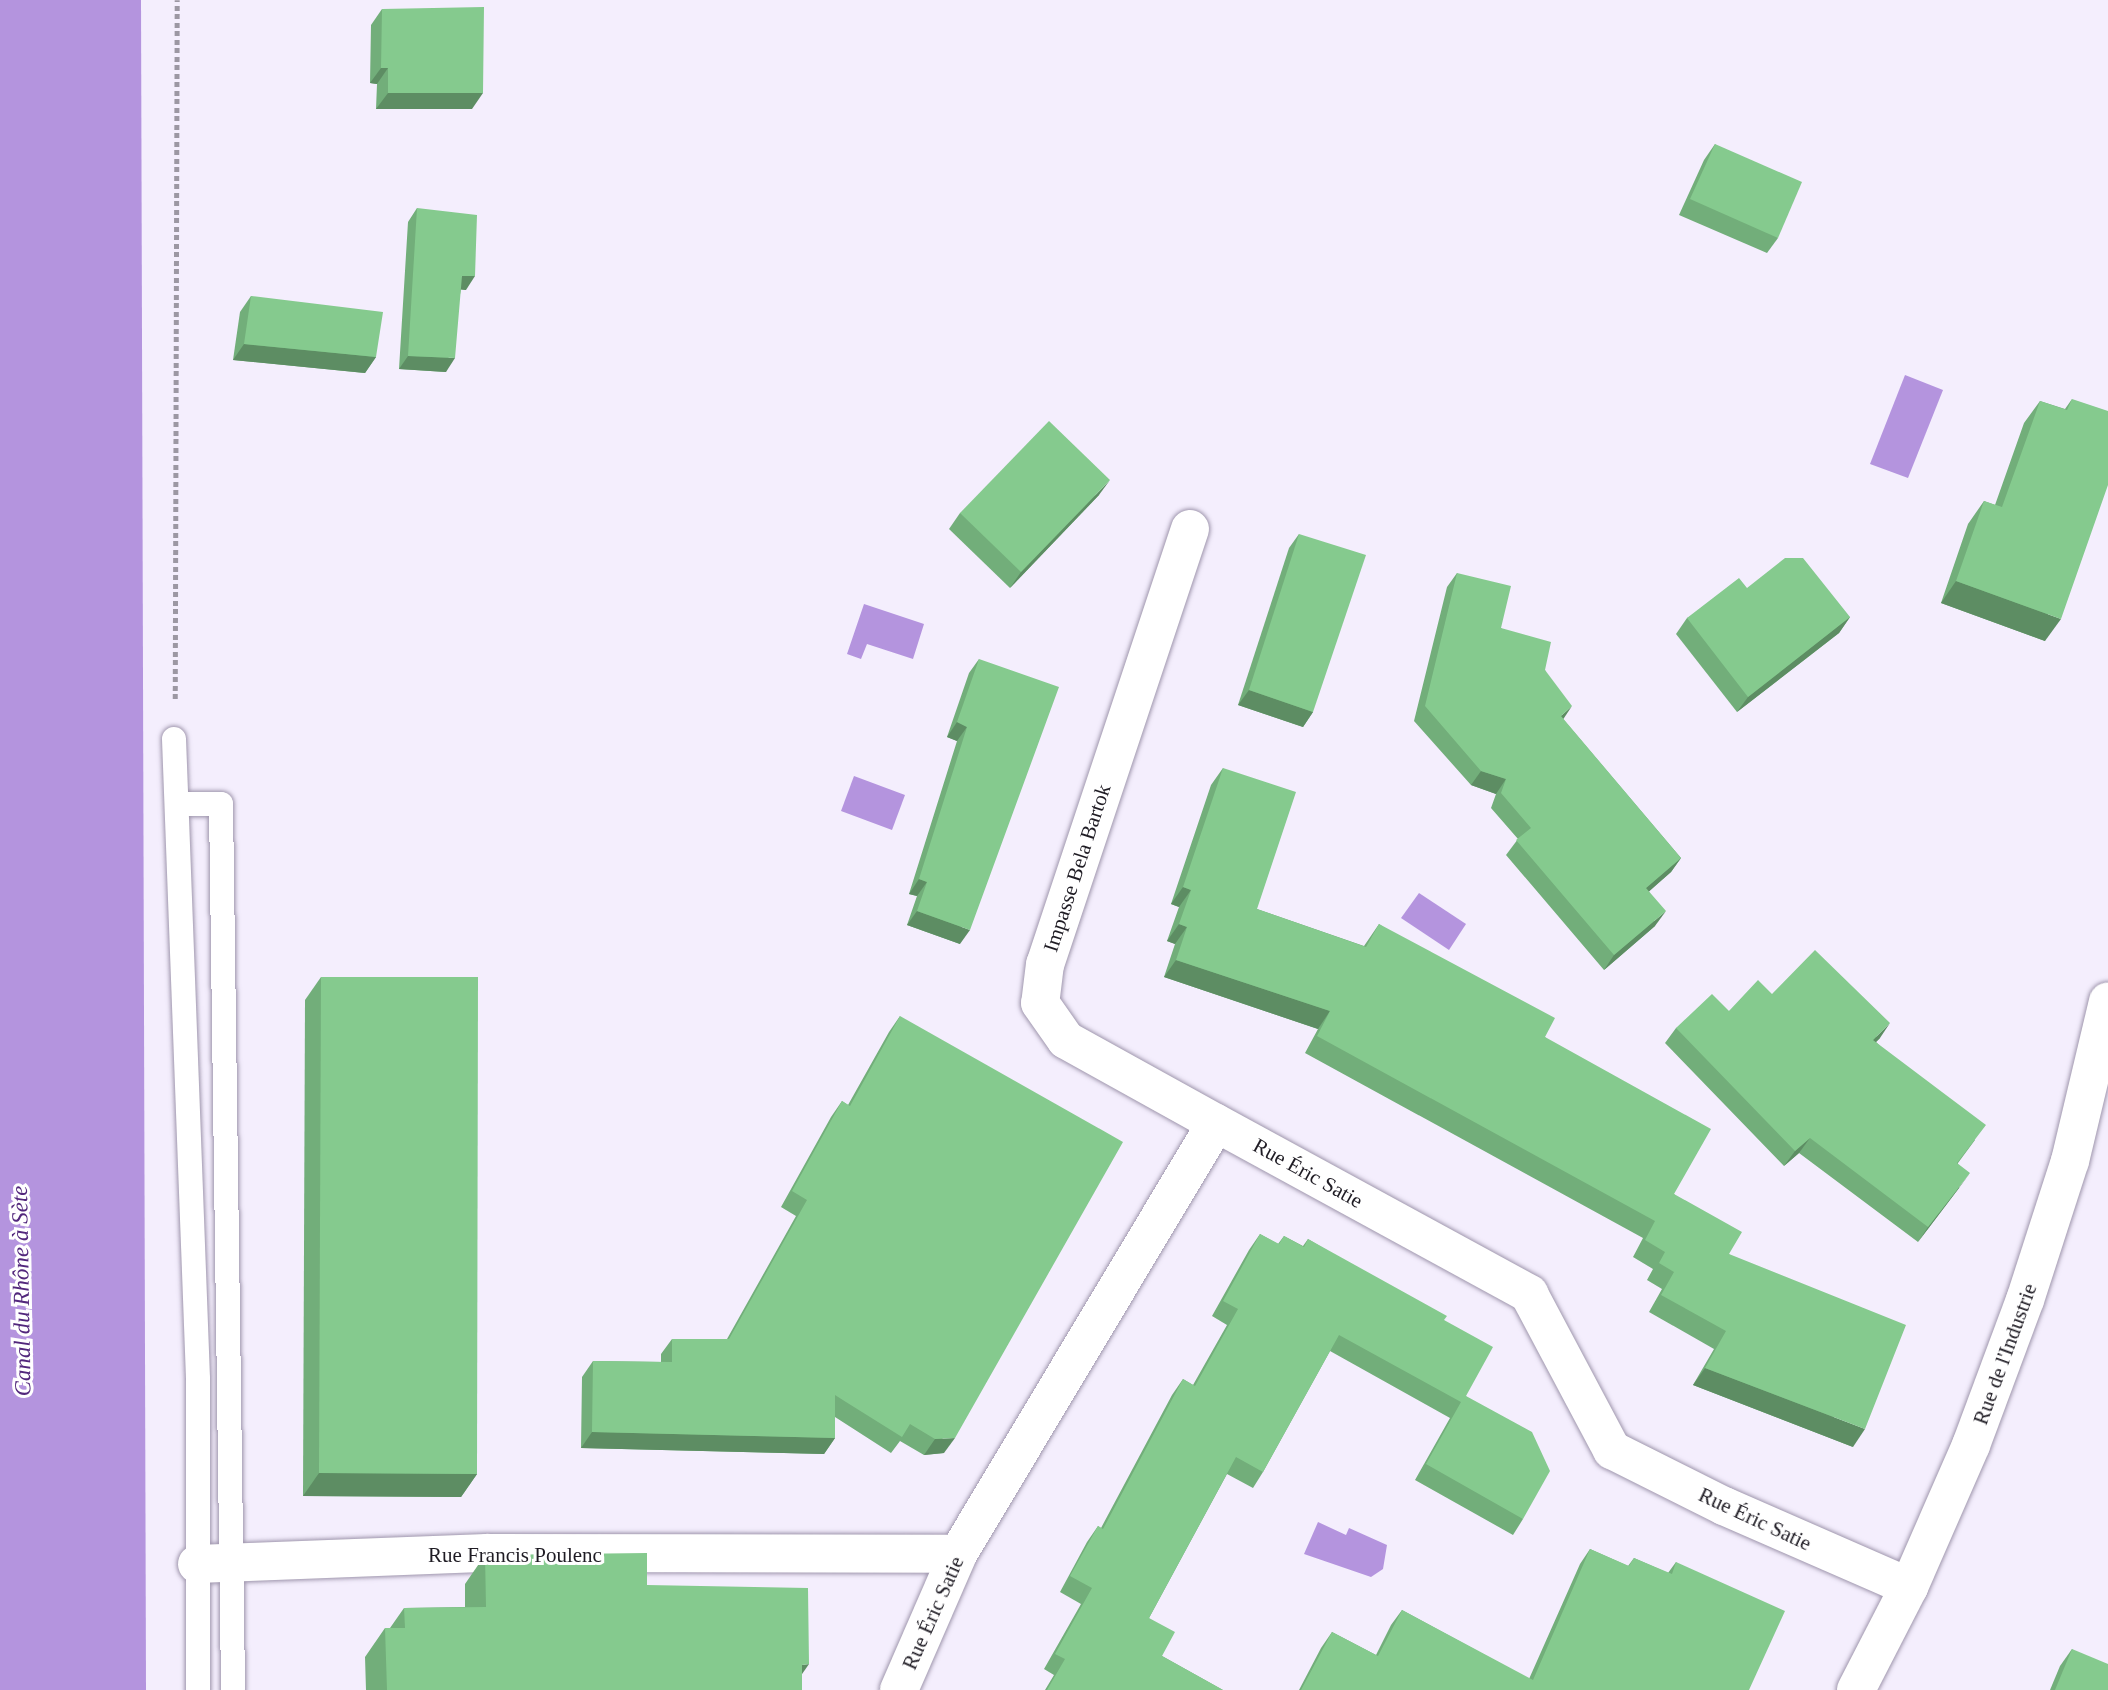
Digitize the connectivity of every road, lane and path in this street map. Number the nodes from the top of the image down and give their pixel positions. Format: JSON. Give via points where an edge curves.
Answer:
{"nodes":[{"id":1,"x":177,"y":0,"type":"edge"},
{"id":2,"x":1190,"y":529,"type":"dead end"},
{"id":3,"x":174,"y":739,"type":"joint"},
{"id":4,"x":177,"y":804,"type":"junction"},
{"id":5,"x":2108,"y":1001,"type":"edge"},
{"id":6,"x":1216,"y":1123,"type":"junction"},
{"id":7,"x":958,"y":1554,"type":"junction"},
{"id":8,"x":216,"y":1563,"type":"junction"},
{"id":9,"x":1909,"y":1587,"type":"junction"},
{"id":10,"x":198,"y":1690,"type":"edge"},
{"id":11,"x":233,"y":1690,"type":"edge"},
{"id":12,"x":899,"y":1690,"type":"edge"},
{"id":13,"x":1856,"y":1690,"type":"edge"}],
"edges":[{"from":1,"to":3,"type":"path"},
{"from":2,"to":6,"type":"street","name":"Impasse Bela Bartok","via":[[1045,964],[1040,1003],[1066,1040]]},
{"from":3,"to":4,"type":"lane"},
{"from":4,"to":8,"type":"lane","via":[[198,1365]]},
{"from":4,"to":8,"type":"lane","via":[[221,804]]},
{"from":5,"to":9,"type":"street","name":"Rue de l'Industrie","via":[[2070,1161],[2025,1300],[1972,1445]]},
{"from":6,"to":7,"type":"street","name":"Rue Éric Satie"},
{"from":6,"to":9,"type":"street","name":"Rue Éric Satie","via":[[1529,1294],[1612,1450],[1724,1506]]},
{"from":7,"to":8,"type":"street","name":"Rue Francis Poulenc","via":[[488,1553]]},
{"from":7,"to":12,"type":"street","name":"Rue Éric Satie"},
{"from":8,"to":10,"type":"lane"},
{"from":8,"to":11,"type":"lane"},
{"from":9,"to":13,"type":"street","name":"Rue de l'Industrie"}]}
